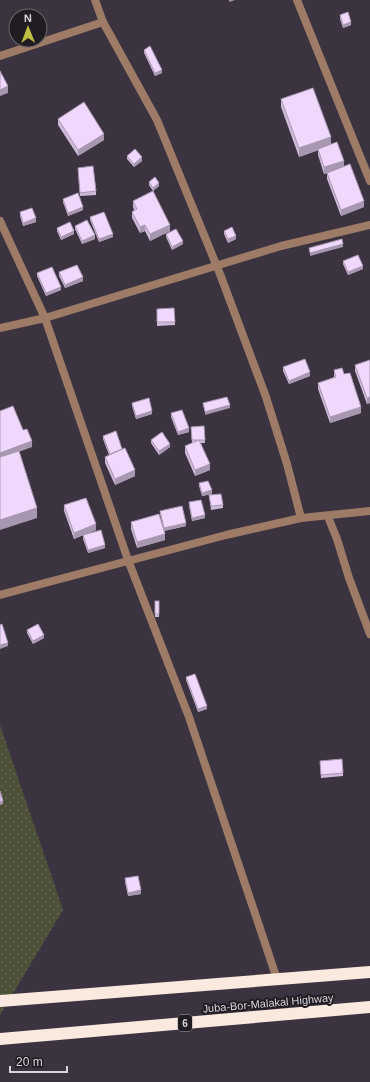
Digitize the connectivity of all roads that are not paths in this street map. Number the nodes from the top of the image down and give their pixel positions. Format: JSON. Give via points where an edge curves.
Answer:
{"nodes":[{"id":1,"x":95,"y":0,"type":"edge"},
{"id":2,"x":300,"y":1,"type":"edge"},
{"id":3,"x":103,"y":22,"type":"junction"},
{"id":4,"x":0,"y":56,"type":"edge"},
{"id":5,"x":370,"y":181,"type":"edge"},
{"id":6,"x":0,"y":221,"type":"edge"},
{"id":7,"x":370,"y":225,"type":"edge"},
{"id":8,"x":217,"y":266,"type":"junction"},
{"id":9,"x":45,"y":318,"type":"junction"},
{"id":10,"x":0,"y":328,"type":"edge"},
{"id":11,"x":370,"y":511,"type":"edge"},
{"id":12,"x":328,"y":516,"type":"junction"},
{"id":13,"x":301,"y":518,"type":"junction"},
{"id":14,"x":128,"y":560,"type":"junction"},
{"id":15,"x":0,"y":595,"type":"edge"},
{"id":16,"x":370,"y":634,"type":"edge"},
{"id":17,"x":370,"y":972,"type":"edge"},
{"id":18,"x":276,"y":979,"type":"junction"},
{"id":19,"x":0,"y":1001,"type":"edge"},
{"id":20,"x":370,"y":1007,"type":"edge"},
{"id":21,"x":0,"y":1039,"type":"edge"}],
"edges":[{"from":1,"to":3,"type":"street"},
{"from":2,"to":5,"type":"street"},
{"from":3,"to":4,"type":"street"},
{"from":3,"to":8,"type":"street","via":[[157,120]]},
{"from":6,"to":9,"type":"street"},
{"from":7,"to":8,"type":"street","via":[[281,246]]},
{"from":8,"to":9,"type":"street"},
{"from":8,"to":13,"type":"street","via":[[266,397]]},
{"from":9,"to":10,"type":"street"},
{"from":9,"to":14,"type":"street"},
{"from":11,"to":12,"type":"street"},
{"from":12,"to":13,"type":"street"},
{"from":12,"to":16,"type":"street"},
{"from":13,"to":14,"type":"street"},
{"from":14,"to":15,"type":"street"},
{"from":14,"to":18,"type":"street","via":[[189,717]]},
{"from":17,"to":18,"type":"highway","name":"Juba-Bor-Malakal Highway"},
{"from":18,"to":19,"type":"highway","name":"Juba-Bor-Malakal Highway"},
{"from":20,"to":21,"type":"highway","name":"Juba-Bor-Malakal Highway","number":"6"}]}
